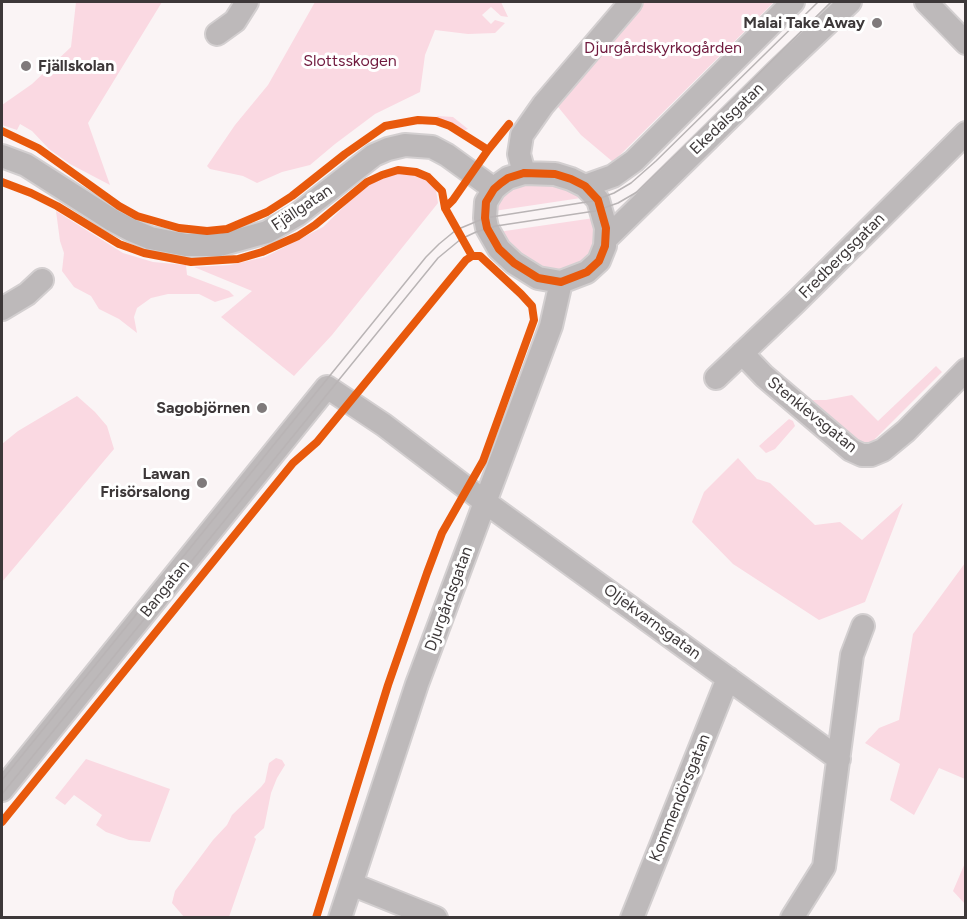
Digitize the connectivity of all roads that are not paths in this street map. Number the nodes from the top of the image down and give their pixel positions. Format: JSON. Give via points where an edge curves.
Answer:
{"nodes":[{"id":1,"x":247,"y":2,"type":"edge"},
{"id":2,"x":631,"y":2,"type":"edge"},
{"id":3,"x":793,"y":2,"type":"edge"},
{"id":4,"x":850,"y":2,"type":"edge"},
{"id":5,"x":926,"y":2,"type":"edge"},
{"id":6,"x":217,"y":34,"type":"dead end"},
{"id":7,"x":966,"y":43,"type":"edge"},
{"id":8,"x":966,"y":133,"type":"edge"},
{"id":9,"x":2,"y":156,"type":"edge"},
{"id":10,"x":524,"y":172,"type":"junction"},
{"id":11,"x":585,"y":186,"type":"junction"},
{"id":12,"x":494,"y":189,"type":"junction"},
{"id":13,"x":606,"y":239,"type":"junction"},
{"id":14,"x":42,"y":280,"type":"dead end"},
{"id":15,"x":561,"y":282,"type":"junction"},
{"id":16,"x":2,"y":309,"type":"edge"},
{"id":17,"x":742,"y":353,"type":"junction"},
{"id":18,"x":966,"y":370,"type":"edge"},
{"id":19,"x":716,"y":378,"type":"dead end"},
{"id":20,"x":327,"y":387,"type":"joint"},
{"id":21,"x":485,"y":502,"type":"junction"},
{"id":22,"x":863,"y":626,"type":"dead end"},
{"id":23,"x":728,"y":678,"type":"junction"},
{"id":24,"x":839,"y":759,"type":"junction"},
{"id":25,"x":2,"y":790,"type":"edge"},
{"id":26,"x":351,"y":884,"type":"junction"},
{"id":27,"x":340,"y":918,"type":"edge"},
{"id":28,"x":436,"y":918,"type":"edge"},
{"id":29,"x":632,"y":918,"type":"edge"},
{"id":30,"x":792,"y":918,"type":"edge"}],
"edges":[{"from":1,"to":6,"type":"street","via":[[235,21]]},
{"from":2,"to":10,"type":"street","via":[[522,135],[519,154]]},
{"from":3,"to":11,"type":"street","via":[[634,161],[613,176]]},
{"from":4,"to":13,"type":"street","name":"Ekedalsgatan"},
{"from":5,"to":7,"type":"street"},
{"from":8,"to":17,"type":"street","name":"Fredbergsgatan"},
{"from":9,"to":12,"type":"street","name":"Fjällgatan","via":[[26,165],[131,230],[186,245],[220,245],[267,232],[297,215],[388,148],[432,147]]},
{"from":10,"to":11,"type":"street","via":[[555,174]]},
{"from":10,"to":12,"type":"street"},
{"from":11,"to":13,"type":"street","via":[[602,209]]},
{"from":12,"to":15,"type":"street","via":[[486,202],[485,218],[499,249],[538,278]]},
{"from":13,"to":15,"type":"street","via":[[594,267]]},
{"from":14,"to":16,"type":"street"},
{"from":15,"to":21,"type":"street","name":"Djurgårdsgatan","via":[[551,326]]},
{"from":17,"to":18,"type":"street","name":"Stenklevsgatan","via":[[851,450],[862,455],[883,450]]},
{"from":17,"to":19,"type":"street","name":"Fredbergsgatan"},
{"from":20,"to":21,"type":"street","name":"Oljekvarnsgatan"},
{"from":20,"to":25,"type":"street","name":"Bangatan"},
{"from":21,"to":23,"type":"street","name":"Oljekvarnsgatan"},
{"from":21,"to":26,"type":"street","name":"Djurgårdsgatan","via":[[417,684]]},
{"from":22,"to":24,"type":"street","via":[[852,656]]},
{"from":23,"to":24,"type":"street","name":"Oljekvarnsgatan"},
{"from":23,"to":29,"type":"street","name":"Kommendörsgatan"},
{"from":24,"to":30,"type":"street","via":[[824,867]]},
{"from":26,"to":27,"type":"street","name":"Djurgårdsgatan"},
{"from":26,"to":28,"type":"street"}]}
